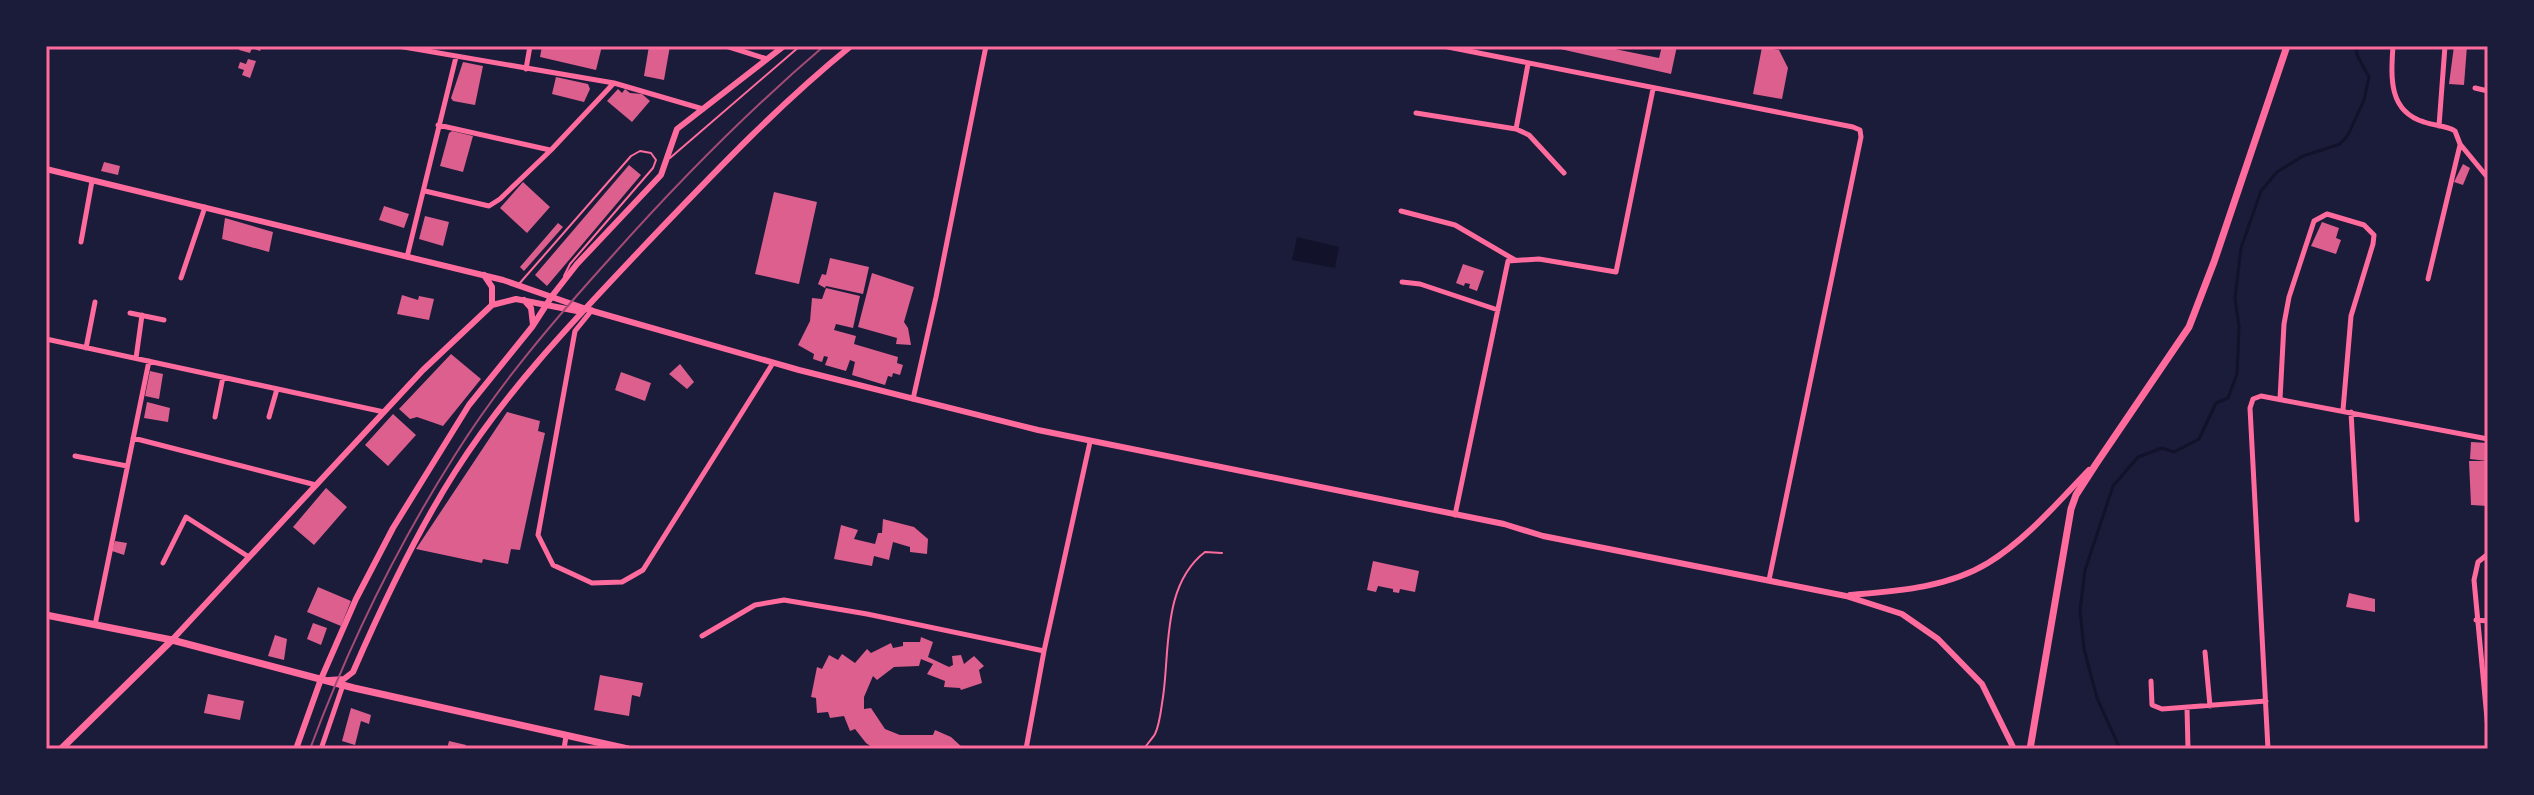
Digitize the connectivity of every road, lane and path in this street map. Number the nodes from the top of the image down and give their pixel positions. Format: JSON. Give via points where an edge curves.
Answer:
{"nodes":[{"id":1,"x":398,"y":46,"type":"edge"},
{"id":2,"x":440,"y":46,"type":"edge"},
{"id":3,"x":530,"y":46,"type":"edge"},
{"id":4,"x":726,"y":46,"type":"edge"},
{"id":5,"x":784,"y":46,"type":"edge"},
{"id":6,"x":800,"y":46,"type":"edge"},
{"id":7,"x":851,"y":46,"type":"edge"},
{"id":8,"x":986,"y":46,"type":"edge"},
{"id":9,"x":1443,"y":46,"type":"edge"},
{"id":10,"x":2287,"y":46,"type":"edge"},
{"id":11,"x":2393,"y":46,"type":"edge"},
{"id":12,"x":2445,"y":46,"type":"edge"},
{"id":13,"x":438,"y":54,"type":"junction"},
{"id":14,"x":456,"y":57,"type":"junction"},
{"id":15,"x":767,"y":59,"type":"junction"},
{"id":16,"x":1528,"y":64,"type":"junction"},
{"id":17,"x":526,"y":69,"type":"junction"},
{"id":18,"x":614,"y":83,"type":"junction"},
{"id":19,"x":2475,"y":88,"type":"dead end"},
{"id":20,"x":1653,"y":89,"type":"junction"},
{"id":21,"x":2488,"y":91,"type":"edge"},
{"id":22,"x":703,"y":109,"type":"junction"},
{"id":23,"x":1416,"y":113,"type":"dead end"},
{"id":24,"x":438,"y":125,"type":"junction"},
{"id":25,"x":2439,"y":126,"type":"junction"},
{"id":26,"x":1516,"y":129,"type":"junction"},
{"id":27,"x":2460,"y":144,"type":"junction"},
{"id":28,"x":551,"y":150,"type":"junction"},
{"id":29,"x":668,"y":160,"type":"junction"},
{"id":30,"x":46,"y":169,"type":"edge"},
{"id":31,"x":1564,"y":173,"type":"dead end"},
{"id":32,"x":2488,"y":178,"type":"edge"},
{"id":33,"x":92,"y":181,"type":"junction"},
{"id":34,"x":425,"y":191,"type":"junction"},
{"id":35,"x":205,"y":206,"type":"junction"},
{"id":36,"x":1401,"y":211,"type":"dead end"},
{"id":37,"x":81,"y":242,"type":"dead end"},
{"id":38,"x":407,"y":257,"type":"junction"},
{"id":39,"x":1515,"y":260,"type":"junction"},
{"id":40,"x":484,"y":275,"type":"junction"},
{"id":41,"x":181,"y":278,"type":"dead end"},
{"id":42,"x":2428,"y":279,"type":"dead end"},
{"id":43,"x":1402,"y":282,"type":"dead end"},
{"id":44,"x":519,"y":285,"type":"junction"},
{"id":45,"x":561,"y":285,"type":"junction"},
{"id":46,"x":552,"y":296,"type":"junction"},
{"id":47,"x":524,"y":300,"type":"junction"},
{"id":48,"x":95,"y":302,"type":"dead end"},
{"id":49,"x":492,"y":305,"type":"junction"},
{"id":50,"x":546,"y":305,"type":"junction"},
{"id":51,"x":587,"y":310,"type":"junction"},
{"id":52,"x":1498,"y":310,"type":"junction"},
{"id":53,"x":130,"y":313,"type":"dead end"},
{"id":54,"x":142,"y":315,"type":"junction"},
{"id":55,"x":164,"y":320,"type":"dead end"},
{"id":56,"x":532,"y":327,"type":"junction"},
{"id":57,"x":46,"y":339,"type":"edge"},
{"id":58,"x":86,"y":348,"type":"junction"},
{"id":59,"x":136,"y":358,"type":"junction"},
{"id":60,"x":149,"y":361,"type":"junction"},
{"id":61,"x":773,"y":363,"type":"junction"},
{"id":62,"x":223,"y":377,"type":"junction"},
{"id":63,"x":277,"y":389,"type":"junction"},
{"id":64,"x":913,"y":399,"type":"junction"},
{"id":65,"x":2280,"y":399,"type":"junction"},
{"id":66,"x":2343,"y":410,"type":"junction"},
{"id":67,"x":384,"y":412,"type":"junction"},
{"id":68,"x":2351,"y":412,"type":"junction"},
{"id":69,"x":215,"y":417,"type":"dead end"},
{"id":70,"x":269,"y":417,"type":"dead end"},
{"id":71,"x":133,"y":438,"type":"junction"},
{"id":72,"x":2488,"y":439,"type":"edge"},
{"id":73,"x":1090,"y":442,"type":"junction"},
{"id":74,"x":75,"y":456,"type":"dead end"},
{"id":75,"x":2096,"y":464,"type":"junction"},
{"id":76,"x":127,"y":466,"type":"junction"},
{"id":77,"x":316,"y":485,"type":"junction"},
{"id":78,"x":1455,"y":515,"type":"junction"},
{"id":79,"x":2357,"y":520,"type":"dead end"},
{"id":80,"x":1222,"y":553,"type":"dead end"},
{"id":81,"x":2488,"y":554,"type":"edge"},
{"id":82,"x":249,"y":557,"type":"junction"},
{"id":83,"x":163,"y":563,"type":"dead end"},
{"id":84,"x":1769,"y":580,"type":"junction"},
{"id":85,"x":1846,"y":596,"type":"junction"},
{"id":86,"x":46,"y":615,"type":"edge"},
{"id":87,"x":2476,"y":620,"type":"junction"},
{"id":88,"x":2488,"y":621,"type":"edge"},
{"id":89,"x":94,"y":626,"type":"junction"},
{"id":90,"x":702,"y":636,"type":"dead end"},
{"id":91,"x":172,"y":640,"type":"junction"},
{"id":92,"x":1044,"y":651,"type":"junction"},
{"id":93,"x":2205,"y":652,"type":"dead end"},
{"id":94,"x":353,"y":672,"type":"junction"},
{"id":95,"x":321,"y":679,"type":"junction"},
{"id":96,"x":2151,"y":681,"type":"dead end"},
{"id":97,"x":343,"y":685,"type":"junction"},
{"id":98,"x":363,"y":690,"type":"junction"},
{"id":99,"x":2266,"y":701,"type":"junction"},
{"id":100,"x":2210,"y":706,"type":"junction"},
{"id":101,"x":2187,"y":708,"type":"junction"},
{"id":102,"x":2488,"y":729,"type":"edge"},
{"id":103,"x":566,"y":736,"type":"junction"},
{"id":104,"x":61,"y":749,"type":"edge"},
{"id":105,"x":296,"y":749,"type":"edge"},
{"id":106,"x":321,"y":749,"type":"edge"},
{"id":107,"x":564,"y":749,"type":"edge"},
{"id":108,"x":628,"y":749,"type":"edge"},
{"id":109,"x":1026,"y":749,"type":"edge"},
{"id":110,"x":1144,"y":749,"type":"edge"},
{"id":111,"x":2014,"y":749,"type":"edge"},
{"id":112,"x":2030,"y":749,"type":"edge"},
{"id":113,"x":2188,"y":749,"type":"edge"},
{"id":114,"x":2268,"y":749,"type":"edge"}],
"edges":[{"from":1,"to":13,"type":"street"},
{"from":2,"to":13,"type":"street"},
{"from":3,"to":17,"type":"street"},
{"from":4,"to":15,"type":"street"},
{"from":5,"to":15,"type":"street"},
{"from":6,"to":29,"type":"lane"},
{"from":7,"to":51,"type":"street","via":[[752,133]]},
{"from":8,"to":64,"type":"street"},
{"from":9,"to":16,"type":"street"},
{"from":10,"to":75,"type":"main road","via":[[2189,327]]},
{"from":11,"to":25,"type":"street","via":[[2395,96],[2410,118]]},
{"from":12,"to":25,"type":"street"},
{"from":13,"to":14,"type":"street"},
{"from":14,"to":17,"type":"street"},
{"from":14,"to":24,"type":"street"},
{"from":15,"to":22,"type":"street"},
{"from":16,"to":20,"type":"street"},
{"from":16,"to":26,"type":"street"},
{"from":17,"to":18,"type":"street"},
{"from":18,"to":22,"type":"street"},
{"from":18,"to":28,"type":"street"},
{"from":19,"to":21,"type":"street"},
{"from":20,"to":39,"type":"street","via":[[1616,272]]},
{"from":20,"to":84,"type":"street","via":[[1860,130]]},
{"from":22,"to":29,"type":"street","via":[[677,129]]},
{"from":23,"to":26,"type":"street"},
{"from":24,"to":28,"type":"street"},
{"from":24,"to":34,"type":"street"},
{"from":25,"to":27,"type":"street","via":[[2455,131]]},
{"from":26,"to":31,"type":"street","via":[[1529,135]]},
{"from":27,"to":32,"type":"street"},
{"from":27,"to":42,"type":"street"},
{"from":28,"to":34,"type":"street","via":[[489,206]]},
{"from":29,"to":45,"type":"street","via":[[661,175]]},
{"from":30,"to":33,"type":"street"},
{"from":33,"to":35,"type":"street"},
{"from":33,"to":37,"type":"street"},
{"from":34,"to":38,"type":"street"},
{"from":35,"to":38,"type":"street"},
{"from":35,"to":41,"type":"street"},
{"from":36,"to":39,"type":"street","via":[[1455,225]]},
{"from":38,"to":40,"type":"street"},
{"from":39,"to":52,"type":"street","via":[[1508,261]]},
{"from":40,"to":44,"type":"street"},
{"from":40,"to":49,"type":"street","via":[[492,287]]},
{"from":43,"to":52,"type":"street"},
{"from":44,"to":45,"type":"lane","via":[[631,156],[651,153],[656,160],[653,168],[570,264]]},
{"from":44,"to":46,"type":"street"},
{"from":45,"to":46,"type":"street"},
{"from":46,"to":50,"type":"street"},
{"from":46,"to":51,"type":"street"},
{"from":47,"to":49,"type":"street"},
{"from":47,"to":50,"type":"street"},
{"from":47,"to":56,"type":"street","via":[[531,308]]},
{"from":48,"to":58,"type":"street"},
{"from":49,"to":67,"type":"street"},
{"from":50,"to":51,"type":"street"},
{"from":50,"to":56,"type":"street"},
{"from":51,"to":61,"type":"street"},
{"from":51,"to":61,"type":"street","via":[[575,331],[538,535],[553,565],[592,583],[622,582],[643,570]]},
{"from":51,"to":94,"type":"street","via":[[499,407],[455,472],[391,585]]},
{"from":52,"to":78,"type":"street"},
{"from":53,"to":54,"type":"street"},
{"from":54,"to":55,"type":"street"},
{"from":54,"to":59,"type":"street"},
{"from":56,"to":95,"type":"street","via":[[469,405],[393,528]]},
{"from":57,"to":58,"type":"street"},
{"from":58,"to":59,"type":"street"},
{"from":59,"to":60,"type":"street"},
{"from":60,"to":62,"type":"street"},
{"from":60,"to":71,"type":"street"},
{"from":61,"to":64,"type":"street"},
{"from":62,"to":63,"type":"street"},
{"from":62,"to":69,"type":"street"},
{"from":63,"to":67,"type":"street"},
{"from":63,"to":70,"type":"street"},
{"from":64,"to":73,"type":"street"},
{"from":65,"to":66,"type":"street"},
{"from":65,"to":66,"type":"street","via":[[2289,297],[2314,221],[2327,214],[2364,225],[2374,235],[2351,316]]},
{"from":65,"to":99,"type":"street","via":[[2261,396],[2250,408]]},
{"from":66,"to":68,"type":"street"},
{"from":67,"to":77,"type":"street"},
{"from":68,"to":72,"type":"street"},
{"from":68,"to":79,"type":"street"},
{"from":71,"to":76,"type":"street"},
{"from":71,"to":77,"type":"street"},
{"from":73,"to":78,"type":"street"},
{"from":73,"to":92,"type":"street"},
{"from":74,"to":76,"type":"street"},
{"from":75,"to":85,"type":"street","via":[[2018,542],[1986,564],[1915,589]]},
{"from":75,"to":112,"type":"main road","via":[[2071,509]]},
{"from":76,"to":89,"type":"street"},
{"from":77,"to":82,"type":"street"},
{"from":78,"to":84,"type":"street"},
{"from":80,"to":110,"type":"lane","via":[[1205,552],[1179,588],[1156,732]]},
{"from":81,"to":87,"type":"street","via":[[2476,565]]},
{"from":82,"to":83,"type":"street","via":[[186,517]]},
{"from":82,"to":91,"type":"street"},
{"from":84,"to":85,"type":"street"},
{"from":85,"to":111,"type":"street","via":[[1902,614],[1938,639],[1982,684]]},
{"from":86,"to":89,"type":"main road"},
{"from":87,"to":88,"type":"street"},
{"from":87,"to":102,"type":"street"},
{"from":89,"to":91,"type":"main road"},
{"from":90,"to":92,"type":"street","via":[[755,605],[784,600]]},
{"from":91,"to":95,"type":"main road"},
{"from":91,"to":104,"type":"main road"},
{"from":92,"to":109,"type":"street"},
{"from":93,"to":100,"type":"street"},
{"from":94,"to":95,"type":"street","via":[[344,679]]},
{"from":94,"to":98,"type":"street"},
{"from":95,"to":97,"type":"main road"},
{"from":95,"to":105,"type":"street"},
{"from":96,"to":101,"type":"street","via":[[2152,705]]},
{"from":97,"to":98,"type":"main road"},
{"from":97,"to":106,"type":"street"},
{"from":98,"to":103,"type":"main road"},
{"from":99,"to":100,"type":"street"},
{"from":99,"to":114,"type":"street"},
{"from":100,"to":101,"type":"street"},
{"from":101,"to":113,"type":"street"},
{"from":103,"to":107,"type":"street"},
{"from":103,"to":108,"type":"main road"}]}
